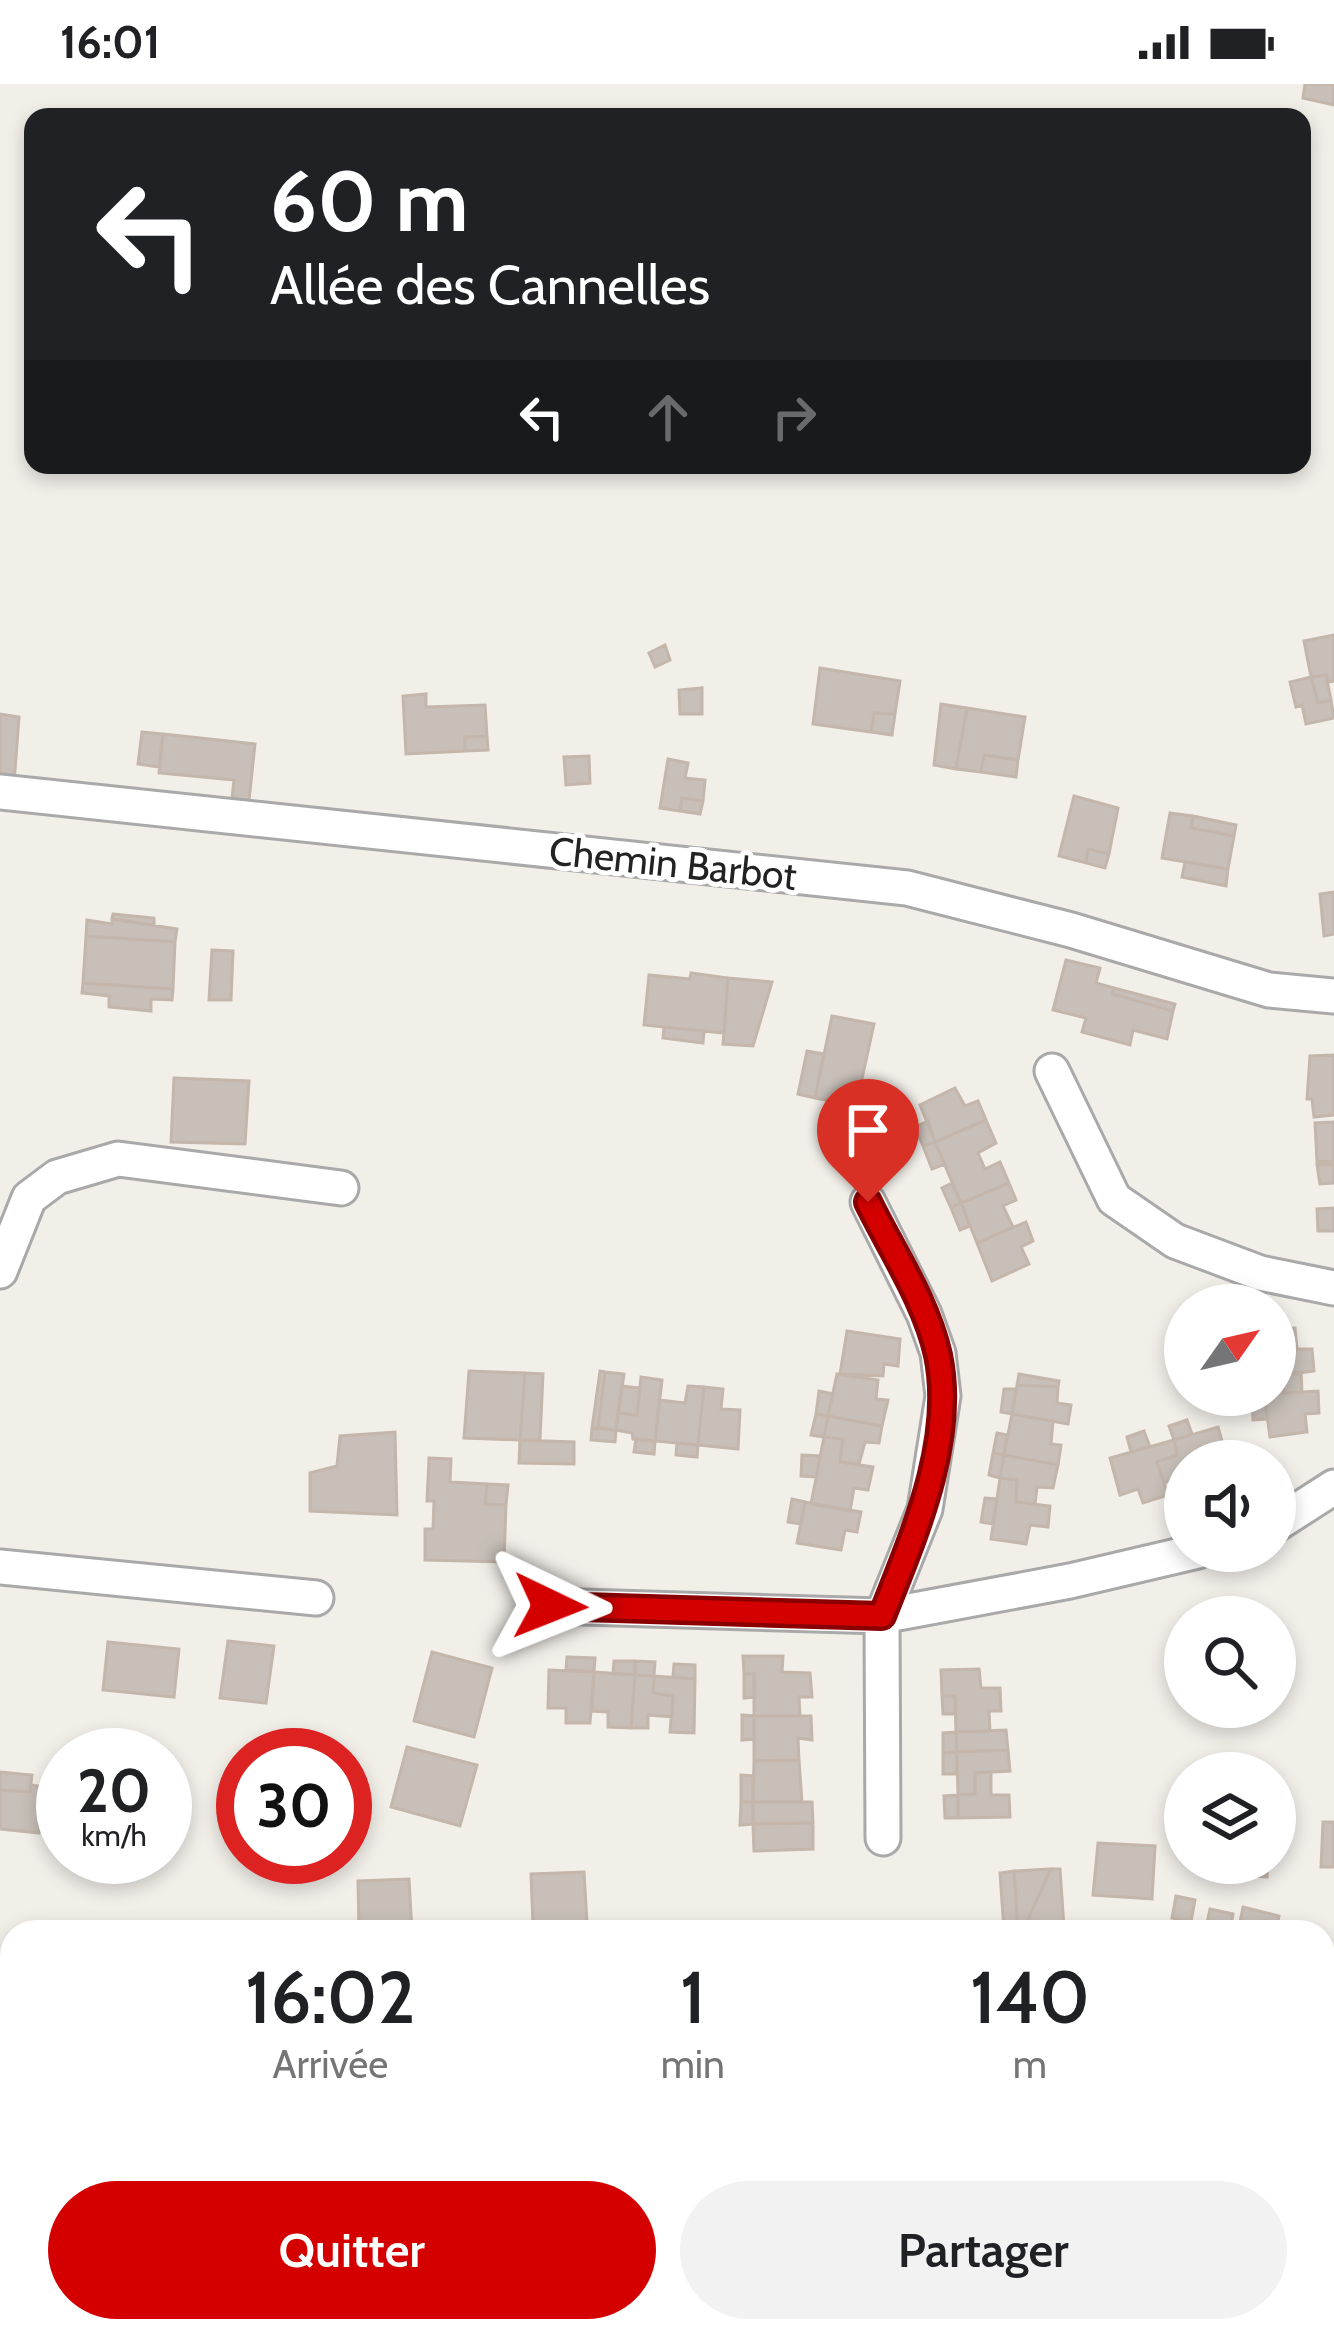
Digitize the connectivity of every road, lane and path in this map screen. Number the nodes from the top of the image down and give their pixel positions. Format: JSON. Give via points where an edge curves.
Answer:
{"nodes":[{"id":1,"x":0,"y":792,"type":"edge"},
{"id":2,"x":1334,"y":996,"type":"edge"},
{"id":3,"x":1052,"y":1071,"type":"dead end"},
{"id":4,"x":341,"y":1188,"type":"dead end"},
{"id":5,"x":868,"y":1202,"type":"dead end"},
{"id":6,"x":0,"y":1271,"type":"edge"},
{"id":7,"x":1334,"y":1288,"type":"edge"},
{"id":8,"x":1334,"y":1487,"type":"edge"},
{"id":9,"x":1296,"y":1511,"type":"edge"},
{"id":10,"x":1164,"y":1559,"type":"edge"},
{"id":11,"x":0,"y":1567,"type":"edge"},
{"id":12,"x":316,"y":1598,"type":"dead end"},
{"id":13,"x":550,"y":1606,"type":"dead end"},
{"id":14,"x":882,"y":1616,"type":"junction"},
{"id":15,"x":883,"y":1838,"type":"dead end"}],
"edges":[{"from":1,"to":2,"type":"street","name":"Chemin Barbot","via":[[907,888],[1268,990]]},
{"from":3,"to":7,"type":"street","via":[[1114,1199],[1174,1241],[1260,1273]]},
{"from":4,"to":6,"type":"street","via":[[118,1159],[57,1177],[29,1198]]},
{"from":5,"to":14,"type":"street","via":[[924,1313],[944,1396],[925,1509]]},
{"from":8,"to":9,"type":"street"},
{"from":10,"to":14,"type":"street"},
{"from":11,"to":12,"type":"street"},
{"from":13,"to":14,"type":"street"},
{"from":14,"to":15,"type":"street"}]}
